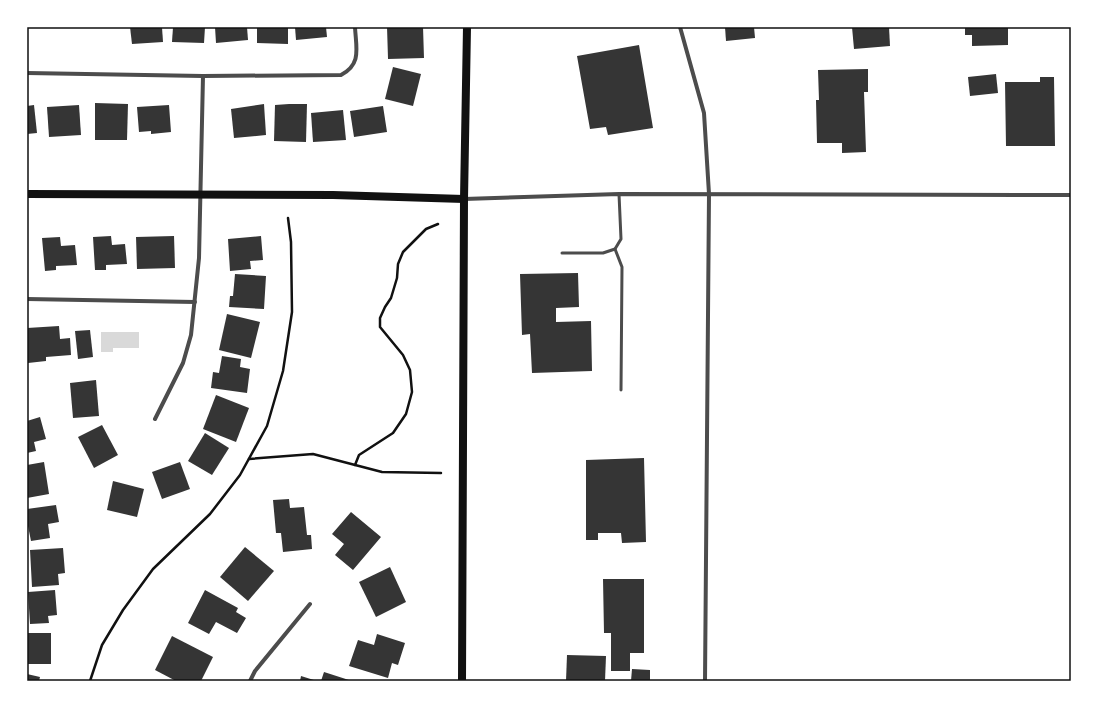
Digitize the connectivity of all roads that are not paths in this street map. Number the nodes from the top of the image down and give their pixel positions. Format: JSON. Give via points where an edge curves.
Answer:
{"nodes":[{"id":1,"x":355,"y":27,"type":"edge"},
{"id":2,"x":467,"y":27,"type":"edge"},
{"id":3,"x":680,"y":27,"type":"edge"},
{"id":4,"x":27,"y":73,"type":"edge"},
{"id":5,"x":203,"y":76,"type":"junction"},
{"id":6,"x":27,"y":194,"type":"edge"},
{"id":7,"x":619,"y":194,"type":"junction"},
{"id":8,"x":709,"y":194,"type":"junction"},
{"id":9,"x":200,"y":195,"type":"junction"},
{"id":10,"x":1071,"y":195,"type":"edge"},
{"id":11,"x":464,"y":199,"type":"junction"},
{"id":12,"x":615,"y":249,"type":"junction"},
{"id":13,"x":562,"y":253,"type":"dead end"},
{"id":14,"x":27,"y":299,"type":"edge"},
{"id":15,"x":195,"y":302,"type":"junction"},
{"id":16,"x":621,"y":390,"type":"dead end"},
{"id":17,"x":155,"y":419,"type":"dead end"},
{"id":18,"x":310,"y":604,"type":"dead end"},
{"id":19,"x":250,"y":681,"type":"edge"},
{"id":20,"x":462,"y":681,"type":"edge"},
{"id":21,"x":705,"y":681,"type":"edge"}],
"edges":[{"from":1,"to":5,"type":"street","via":[[356,60],[350,70],[341,75]]},
{"from":2,"to":11,"type":"main road"},
{"from":3,"to":8,"type":"street","via":[[704,113]]},
{"from":4,"to":5,"type":"street"},
{"from":5,"to":9,"type":"street"},
{"from":6,"to":9,"type":"main road"},
{"from":7,"to":8,"type":"street"},
{"from":7,"to":11,"type":"street"},
{"from":7,"to":12,"type":"lane","via":[[621,239]]},
{"from":8,"to":10,"type":"street"},
{"from":8,"to":21,"type":"street"},
{"from":9,"to":11,"type":"main road","via":[[333,195]]},
{"from":9,"to":15,"type":"street"},
{"from":11,"to":20,"type":"main road"},
{"from":12,"to":13,"type":"lane","via":[[603,253]]},
{"from":12,"to":16,"type":"lane","via":[[622,267]]},
{"from":14,"to":15,"type":"street"},
{"from":15,"to":17,"type":"street","via":[[191,335],[183,363]]},
{"from":18,"to":19,"type":"street","via":[[255,671]]}]}
